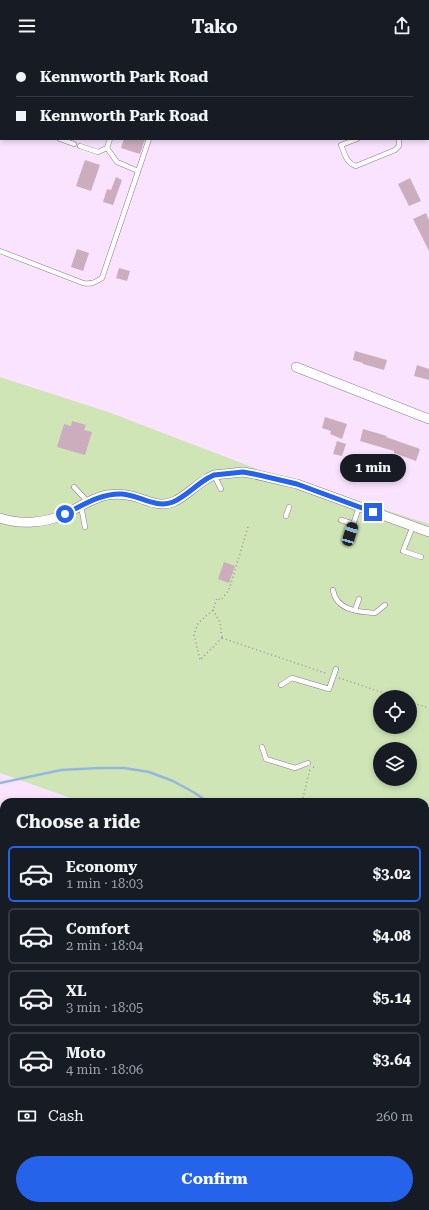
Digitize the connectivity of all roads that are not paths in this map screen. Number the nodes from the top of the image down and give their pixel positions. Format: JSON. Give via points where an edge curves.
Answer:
{"nodes":[{"id":1,"x":63,"y":140,"type":"edge"},
{"id":2,"x":110,"y":140,"type":"edge"},
{"id":3,"x":149,"y":140,"type":"edge"},
{"id":4,"x":354,"y":140,"type":"edge"},
{"id":5,"x":399,"y":140,"type":"edge"},
{"id":6,"x":107,"y":148,"type":"junction"},
{"id":7,"x":138,"y":171,"type":"junction"},
{"id":8,"x":0,"y":251,"type":"edge"},
{"id":9,"x":296,"y":367,"type":"dead end"},
{"id":10,"x":429,"y":419,"type":"edge"},
{"id":11,"x":214,"y":475,"type":"junction"},
{"id":12,"x":74,"y":487,"type":"dead end"},
{"id":13,"x":222,"y":489,"type":"dead end"},
{"id":14,"x":85,"y":504,"type":"junction"},
{"id":15,"x":289,"y":507,"type":"dead end"},
{"id":16,"x":359,"y":507,"type":"junction"},
{"id":17,"x":286,"y":516,"type":"dead end"},
{"id":18,"x":0,"y":518,"type":"edge"},
{"id":19,"x":341,"y":520,"type":"dead end"},
{"id":20,"x":354,"y":524,"type":"junction"},
{"id":21,"x":413,"y":526,"type":"junction"},
{"id":22,"x":85,"y":528,"type":"dead end"},
{"id":23,"x":429,"y":532,"type":"edge"},
{"id":24,"x":350,"y":534,"type":"dead end"},
{"id":25,"x":421,"y":557,"type":"dead end"},
{"id":26,"x":333,"y":590,"type":"dead end"},
{"id":27,"x":359,"y":599,"type":"dead end"},
{"id":28,"x":385,"y":605,"type":"dead end"},
{"id":29,"x":355,"y":610,"type":"junction"},
{"id":30,"x":336,"y":669,"type":"dead end"},
{"id":31,"x":281,"y":684,"type":"dead end"},
{"id":32,"x":262,"y":747,"type":"dead end"},
{"id":33,"x":308,"y":763,"type":"dead end"}],
"edges":[{"from":1,"to":6,"type":"lane","via":[[98,152]]},
{"from":2,"to":6,"type":"lane"},
{"from":3,"to":7,"type":"lane"},
{"from":4,"to":5,"type":"lane","via":[[341,145],[347,160],[356,166],[395,150],[399,146]]},
{"from":6,"to":7,"type":"lane","via":[[117,162]]},
{"from":7,"to":8,"type":"lane","via":[[102,278],[96,282],[83,283]]},
{"from":9,"to":10,"type":"street"},
{"from":11,"to":13,"type":"lane"},
{"from":11,"to":14,"type":"street","via":[[173,502],[163,504],[124,494],[108,495]]},
{"from":11,"to":16,"type":"street","via":[[243,472],[254,474],[297,484]]},
{"from":12,"to":14,"type":"lane"},
{"from":14,"to":18,"type":"street","via":[[42,521]]},
{"from":14,"to":22,"type":"lane"},
{"from":15,"to":17,"type":"lane"},
{"from":16,"to":20,"type":"lane"},
{"from":16,"to":21,"type":"street"},
{"from":19,"to":20,"type":"lane"},
{"from":20,"to":24,"type":"lane"},
{"from":21,"to":23,"type":"street"},
{"from":21,"to":25,"type":"lane","via":[[402,551]]},
{"from":26,"to":29,"type":"lane","via":[[334,598],[345,608]]},
{"from":27,"to":29,"type":"lane"},
{"from":28,"to":29,"type":"lane","via":[[375,613]]},
{"from":30,"to":31,"type":"lane","via":[[329,689],[292,678]]},
{"from":32,"to":33,"type":"lane","via":[[266,759],[295,768]]}]}
